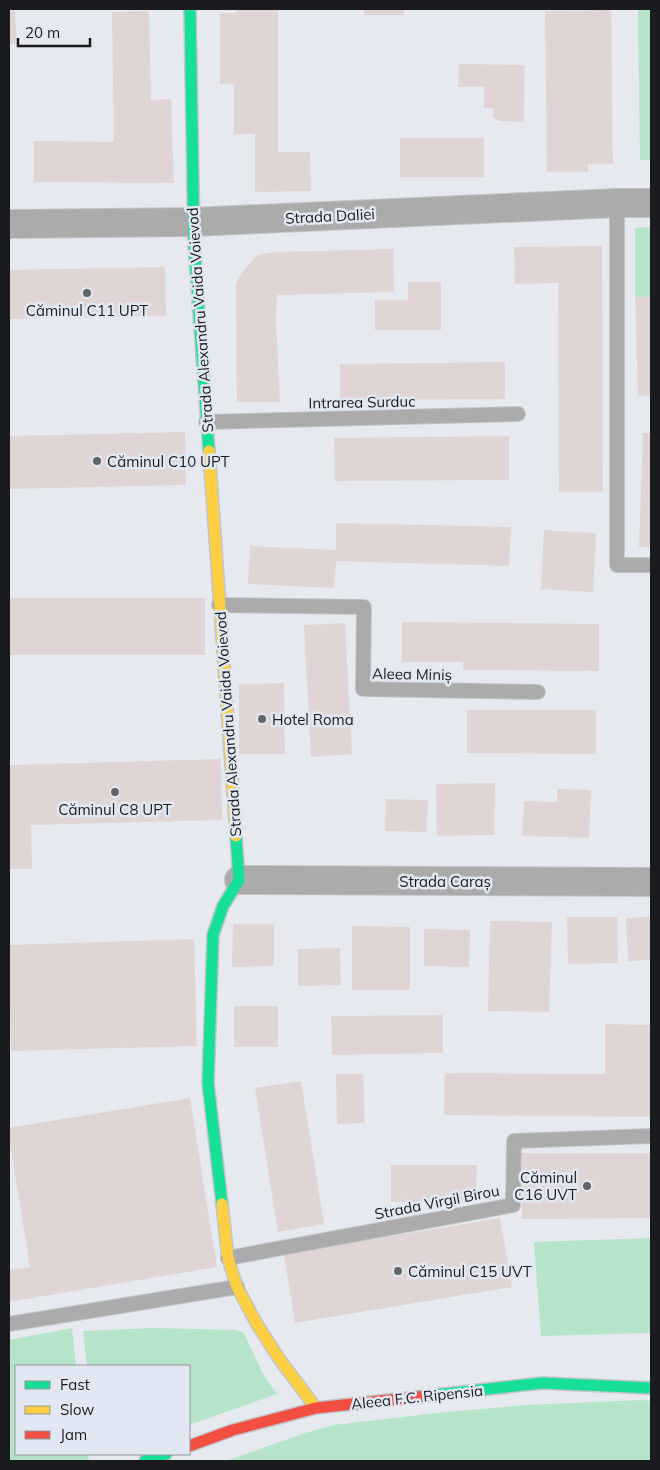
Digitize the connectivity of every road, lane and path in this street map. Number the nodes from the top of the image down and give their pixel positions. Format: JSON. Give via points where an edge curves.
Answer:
{"nodes":[{"id":1,"x":190,"y":9,"type":"edge"},
{"id":2,"x":617,"y":203,"type":"junction"},
{"id":3,"x":651,"y":203,"type":"edge"},
{"id":4,"x":192,"y":222,"type":"junction"},
{"id":5,"x":9,"y":224,"type":"edge"},
{"id":6,"x":518,"y":414,"type":"dead end"},
{"id":7,"x":206,"y":422,"type":"junction"},
{"id":8,"x":651,"y":565,"type":"edge"},
{"id":9,"x":219,"y":605,"type":"junction"},
{"id":10,"x":538,"y":692,"type":"dead end"},
{"id":11,"x":239,"y":880,"type":"junction"},
{"id":12,"x":651,"y":882,"type":"edge"},
{"id":13,"x":651,"y":1136,"type":"edge"},
{"id":14,"x":228,"y":1258,"type":"junction"},
{"id":15,"x":237,"y":1287,"type":"junction"},
{"id":16,"x":9,"y":1324,"type":"edge"},
{"id":17,"x":651,"y":1388,"type":"edge"},
{"id":18,"x":316,"y":1408,"type":"junction"},
{"id":19,"x":190,"y":1446,"type":"edge"},
{"id":20,"x":163,"y":1455,"type":"edge"},
{"id":21,"x":146,"y":1461,"type":"edge"}],
"edges":[{"from":1,"to":4,"type":"street","name":"Strada Alexandru Vaida Voievod"},
{"from":2,"to":3,"type":"street","name":"Strada Daliei"},
{"from":2,"to":4,"type":"street","name":"Strada Daliei"},
{"from":2,"to":8,"type":"lane","via":[[617,565]]},
{"from":4,"to":5,"type":"street","name":"Strada Daliei"},
{"from":4,"to":7,"type":"street","name":"Strada Alexandru Vaida Voievod"},
{"from":6,"to":7,"type":"lane","name":"Intrarea Surduc"},
{"from":7,"to":9,"type":"street","name":"Strada Alexandru Vaida Voievod"},
{"from":9,"to":10,"type":"lane","name":"Aleea Miniș","via":[[364,607],[363,689]]},
{"from":9,"to":11,"type":"street","name":"Strada Alexandru Vaida Voievod"},
{"from":11,"to":12,"type":"street","name":"Strada Caraș"},
{"from":11,"to":14,"type":"street","via":[[222,905],[213,935],[208,1083]]},
{"from":13,"to":14,"type":"lane","name":"Strada Virgil Birou","via":[[514,1141],[513,1205]]},
{"from":14,"to":15,"type":"street"},
{"from":15,"to":16,"type":"lane"},
{"from":15,"to":18,"type":"street","via":[[280,1360]]},
{"from":17,"to":18,"type":"street","name":"Aleea F.C. Ripensia","via":[[542,1383]]},
{"from":18,"to":19,"type":"street","name":"Aleea F.C. Ripensia","via":[[232,1430]]},
{"from":20,"to":21,"type":"street"}]}
